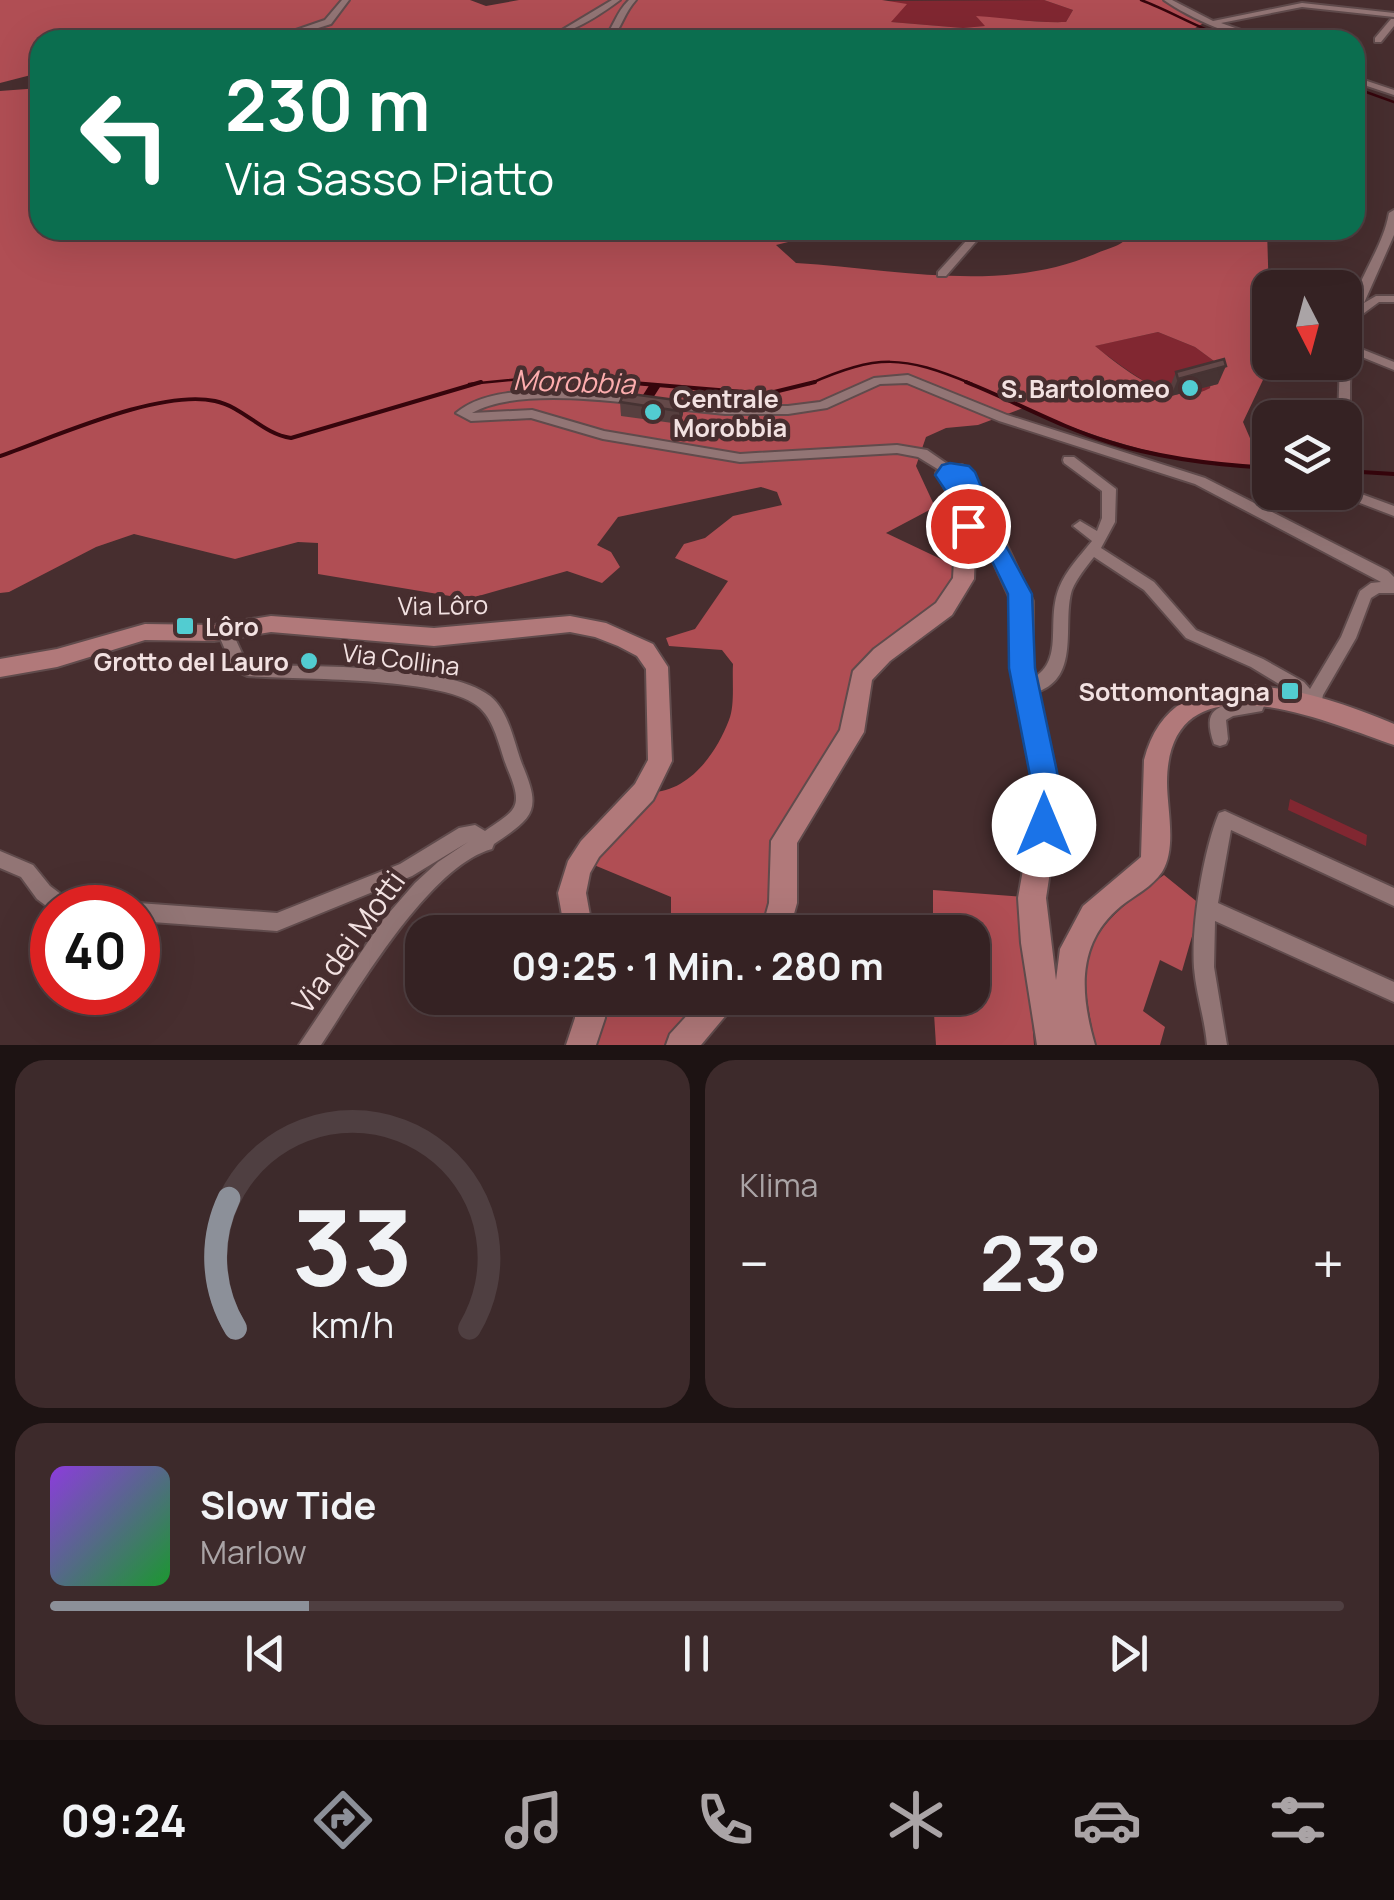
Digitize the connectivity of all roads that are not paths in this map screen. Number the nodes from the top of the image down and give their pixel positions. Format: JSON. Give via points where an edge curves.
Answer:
{"nodes":[{"id":1,"x":346,"y":0,"type":"edge"},
{"id":2,"x":617,"y":0,"type":"edge"},
{"id":3,"x":633,"y":0,"type":"edge"},
{"id":4,"x":1167,"y":0,"type":"edge"},
{"id":5,"x":1394,"y":18,"type":"edge"},
{"id":6,"x":1216,"y":22,"type":"junction"},
{"id":7,"x":303,"y":30,"type":"edge"},
{"id":8,"x":567,"y":30,"type":"edge"},
{"id":9,"x":616,"y":30,"type":"edge"},
{"id":10,"x":1238,"y":30,"type":"edge"},
{"id":11,"x":1378,"y":40,"type":"dead end"},
{"id":12,"x":1365,"y":83,"type":"edge"},
{"id":13,"x":1394,"y":93,"type":"edge"},
{"id":14,"x":1394,"y":213,"type":"edge"},
{"id":15,"x":972,"y":240,"type":"edge"},
{"id":16,"x":942,"y":274,"type":"dead end"},
{"id":17,"x":1362,"y":296,"type":"edge"},
{"id":18,"x":1394,"y":300,"type":"edge"},
{"id":19,"x":1362,"y":310,"type":"edge"},
{"id":20,"x":1362,"y":353,"type":"edge"},
{"id":21,"x":1394,"y":366,"type":"edge"},
{"id":22,"x":1068,"y":460,"type":"dead end"},
{"id":23,"x":952,"y":470,"type":"junction"},
{"id":24,"x":1362,"y":499,"type":"edge"},
{"id":25,"x":1394,"y":511,"type":"edge"},
{"id":26,"x":1080,"y":526,"type":"dead end"},
{"id":27,"x":1097,"y":546,"type":"junction"},
{"id":28,"x":1394,"y":587,"type":"edge"},
{"id":29,"x":225,"y":631,"type":"junction"},
{"id":30,"x":0,"y":668,"type":"edge"},
{"id":31,"x":1025,"y":689,"type":"junction"},
{"id":32,"x":1256,"y":694,"type":"junction"},
{"id":33,"x":1314,"y":705,"type":"junction"},
{"id":34,"x":1394,"y":735,"type":"edge"},
{"id":35,"x":1220,"y":740,"type":"dead end"},
{"id":36,"x":486,"y":844,"type":"junction"},
{"id":37,"x":0,"y":860,"type":"edge"},
{"id":38,"x":33,"y":885,"type":"edge"},
{"id":39,"x":1394,"y":896,"type":"edge"},
{"id":40,"x":1210,"y":910,"type":"junction"},
{"id":41,"x":160,"y":914,"type":"edge"},
{"id":42,"x":576,"y":915,"type":"edge"},
{"id":43,"x":780,"y":915,"type":"edge"},
{"id":44,"x":1394,"y":992,"type":"edge"},
{"id":45,"x":590,"y":1015,"type":"edge"},
{"id":46,"x":707,"y":1015,"type":"edge"},
{"id":47,"x":310,"y":1045,"type":"edge"},
{"id":48,"x":581,"y":1045,"type":"edge"},
{"id":49,"x":681,"y":1045,"type":"edge"},
{"id":50,"x":1052,"y":1045,"type":"edge"},
{"id":51,"x":1080,"y":1045,"type":"edge"},
{"id":52,"x":1216,"y":1045,"type":"edge"}],
"edges":[{"from":1,"to":7,"type":"street","via":[[328,22]]},
{"from":2,"to":8,"type":"street"},
{"from":3,"to":9,"type":"street","via":[[619,12]]},
{"from":4,"to":6,"type":"street"},
{"from":5,"to":6,"type":"street","via":[[1290,6]]},
{"from":5,"to":11,"type":"street"},
{"from":6,"to":10,"type":"street"},
{"from":12,"to":13,"type":"street"},
{"from":14,"to":17,"type":"street","via":[[1390,242]]},
{"from":15,"to":16,"type":"street"},
{"from":18,"to":19,"type":"street","via":[[1376,299]]},
{"from":20,"to":21,"type":"street"},
{"from":22,"to":27,"type":"street","via":[[1110,491],[1109,522]]},
{"from":23,"to":28,"type":"street","via":[[922,453],[896,449],[740,458],[604,436],[532,414],[462,413],[576,393],[714,410],[788,410],[823,404],[878,381],[908,379],[1003,418],[1200,480]]},
{"from":23,"to":31,"type":"street","via":[[967,477],[1020,594]]},
{"from":23,"to":43,"type":"street","via":[[946,475],[968,516],[959,588],[944,610],[862,677],[852,732],[784,840]]},
{"from":24,"to":25,"type":"street"},
{"from":26,"to":27,"type":"street"},
{"from":27,"to":31,"type":"street","via":[[1065,590],[1056,665],[1047,680]]},
{"from":27,"to":33,"type":"street","via":[[1149,586],[1191,634],[1258,663]]},
{"from":28,"to":33,"type":"street","via":[[1365,595]]},
{"from":29,"to":30,"type":"street","name":"Via Lôro","via":[[145,632]]},
{"from":29,"to":36,"type":"street","name":"Via Collina","via":[[246,670],[415,680],[482,700],[494,714],[526,803],[518,819]]},
{"from":29,"to":42,"type":"street","name":"Via Lôro","via":[[281,624],[434,637],[570,624],[640,646],[657,668],[658,769],[582,860],[572,885]]},
{"from":31,"to":50,"type":"street","via":[[1046,786],[1032,909]]},
{"from":32,"to":33,"type":"street"},
{"from":32,"to":35,"type":"street","via":[[1256,706],[1217,716]]},
{"from":32,"to":51,"type":"street","via":[[1195,706],[1162,739],[1154,860],[1092,914],[1072,954],[1069,996]]},
{"from":33,"to":34,"type":"street"},
{"from":36,"to":41,"type":"street","via":[[465,834],[406,870],[277,922]]},
{"from":36,"to":47,"type":"street","name":"Via dei Motti","via":[[422,889]]},
{"from":37,"to":38,"type":"street","via":[[27,871]]},
{"from":39,"to":40,"type":"street","via":[[1225,819]]},
{"from":40,"to":44,"type":"street"},
{"from":40,"to":52,"type":"street","via":[[1204,966]]},
{"from":45,"to":48,"type":"street"},
{"from":46,"to":49,"type":"street"}]}
